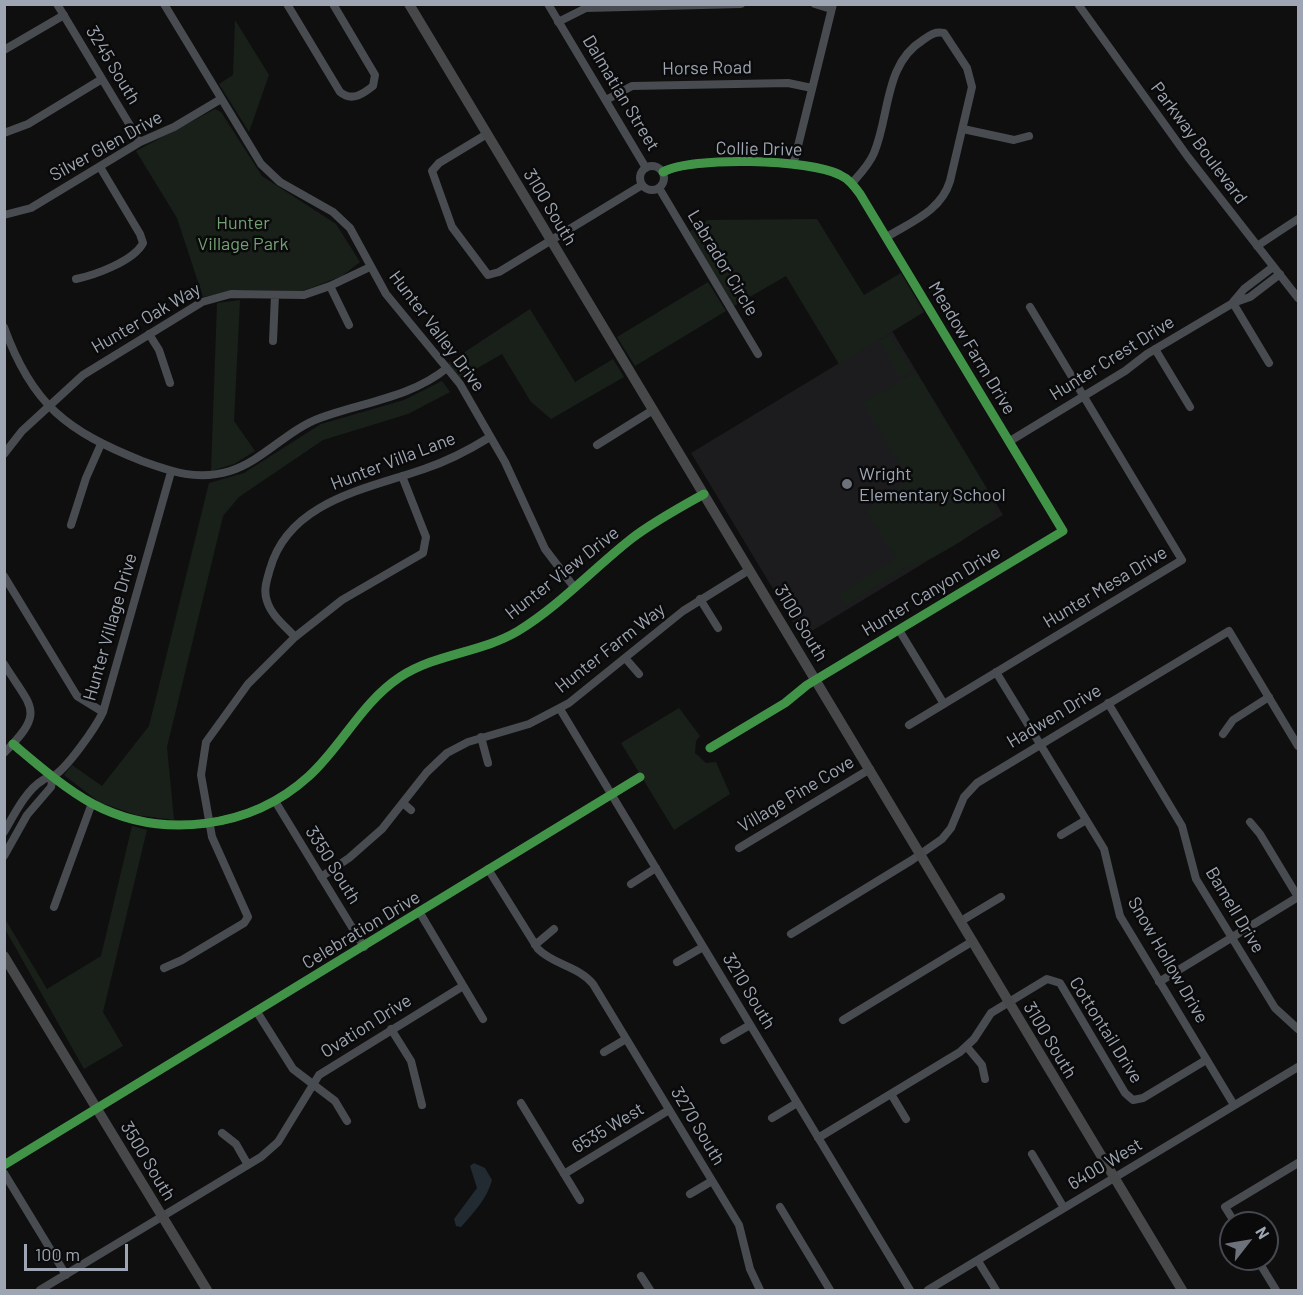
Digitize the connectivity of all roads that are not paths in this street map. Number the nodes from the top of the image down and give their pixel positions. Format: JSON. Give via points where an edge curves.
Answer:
{"nodes":[{"id":1,"x":57,"y":4,"type":"edge"},
{"id":2,"x":164,"y":4,"type":"edge"},
{"id":3,"x":287,"y":4,"type":"edge"},
{"id":4,"x":333,"y":4,"type":"edge"},
{"id":5,"x":409,"y":4,"type":"edge"},
{"id":6,"x":548,"y":4,"type":"edge"},
{"id":7,"x":741,"y":4,"type":"edge"},
{"id":8,"x":815,"y":4,"type":"edge"},
{"id":9,"x":1078,"y":4,"type":"edge"},
{"id":10,"x":832,"y":7,"type":"edge"},
{"id":11,"x":64,"y":15,"type":"junction"},
{"id":12,"x":558,"y":22,"type":"junction"},
{"id":13,"x":4,"y":50,"type":"edge"},
{"id":14,"x":102,"y":79,"type":"junction"},
{"id":15,"x":812,"y":88,"type":"junction"},
{"id":16,"x":221,"y":99,"type":"junction"},
{"id":17,"x":606,"y":100,"type":"junction"},
{"id":18,"x":963,"y":129,"type":"junction"},
{"id":19,"x":4,"y":133,"type":"edge"},
{"id":20,"x":487,"y":134,"type":"junction"},
{"id":21,"x":1029,"y":136,"type":"dead end"},
{"id":22,"x":140,"y":142,"type":"junction"},
{"id":23,"x":794,"y":162,"type":"junction"},
{"id":24,"x":100,"y":166,"type":"junction"},
{"id":25,"x":646,"y":168,"type":"junction"},
{"id":26,"x":663,"y":172,"type":"junction"},
{"id":27,"x":852,"y":183,"type":"junction"},
{"id":28,"x":642,"y":185,"type":"junction"},
{"id":29,"x":659,"y":188,"type":"junction"},
{"id":30,"x":4,"y":215,"type":"edge"},
{"id":31,"x":1299,"y":219,"type":"edge"},
{"id":32,"x":887,"y":237,"type":"junction"},
{"id":33,"x":551,"y":240,"type":"junction"},
{"id":34,"x":1257,"y":246,"type":"junction"},
{"id":35,"x":370,"y":267,"type":"junction"},
{"id":36,"x":1273,"y":267,"type":"junction"},
{"id":37,"x":1280,"y":274,"type":"junction"},
{"id":38,"x":76,"y":279,"type":"dead end"},
{"id":39,"x":330,"y":286,"type":"junction"},
{"id":40,"x":275,"y":295,"type":"junction"},
{"id":41,"x":1299,"y":298,"type":"edge"},
{"id":42,"x":1233,"y":303,"type":"junction"},
{"id":43,"x":1030,"y":307,"type":"dead end"},
{"id":44,"x":349,"y":325,"type":"dead end"},
{"id":45,"x":5,"y":329,"type":"edge"},
{"id":46,"x":149,"y":334,"type":"junction"},
{"id":47,"x":273,"y":341,"type":"dead end"},
{"id":48,"x":1155,"y":350,"type":"junction"},
{"id":49,"x":758,"y":354,"type":"dead end"},
{"id":50,"x":1269,"y":363,"type":"dead end"},
{"id":51,"x":447,"y":368,"type":"junction"},
{"id":52,"x":170,"y":383,"type":"dead end"},
{"id":53,"x":1084,"y":396,"type":"junction"},
{"id":54,"x":49,"y":406,"type":"junction"},
{"id":55,"x":1190,"y":407,"type":"dead end"},
{"id":56,"x":653,"y":410,"type":"junction"},
{"id":57,"x":490,"y":437,"type":"junction"},
{"id":58,"x":1010,"y":441,"type":"junction"},
{"id":59,"x":101,"y":444,"type":"junction"},
{"id":60,"x":597,"y":445,"type":"dead end"},
{"id":61,"x":4,"y":454,"type":"edge"},
{"id":62,"x":171,"y":472,"type":"junction"},
{"id":63,"x":402,"y":476,"type":"junction"},
{"id":64,"x":704,"y":494,"type":"junction"},
{"id":65,"x":70,"y":525,"type":"dead end"},
{"id":66,"x":1064,"y":531,"type":"joint"},
{"id":67,"x":749,"y":570,"type":"junction"},
{"id":68,"x":4,"y":576,"type":"edge"},
{"id":69,"x":573,"y":587,"type":"junction"},
{"id":70,"x":700,"y":599,"type":"junction"},
{"id":71,"x":718,"y":628,"type":"dead end"},
{"id":72,"x":899,"y":630,"type":"junction"},
{"id":73,"x":295,"y":637,"type":"junction"},
{"id":74,"x":626,"y":659,"type":"junction"},
{"id":75,"x":4,"y":664,"type":"edge"},
{"id":76,"x":996,"y":672,"type":"junction"},
{"id":77,"x":639,"y":674,"type":"dead end"},
{"id":78,"x":816,"y":680,"type":"junction"},
{"id":79,"x":1269,"y":698,"type":"junction"},
{"id":80,"x":1108,"y":703,"type":"junction"},
{"id":81,"x":944,"y":704,"type":"junction"},
{"id":82,"x":560,"y":709,"type":"junction"},
{"id":83,"x":104,"y":712,"type":"junction"},
{"id":84,"x":909,"y":725,"type":"dead end"},
{"id":85,"x":1223,"y":734,"type":"dead end"},
{"id":86,"x":481,"y":737,"type":"junction"},
{"id":87,"x":13,"y":744,"type":"junction"},
{"id":88,"x":1040,"y":744,"type":"junction"},
{"id":89,"x":1299,"y":746,"type":"edge"},
{"id":90,"x":710,"y":748,"type":"dead end"},
{"id":91,"x":4,"y":753,"type":"edge"},
{"id":92,"x":488,"y":763,"type":"dead end"},
{"id":93,"x":870,"y":769,"type":"junction"},
{"id":94,"x":53,"y":777,"type":"junction"},
{"id":95,"x":640,"y":777,"type":"dead end"},
{"id":96,"x":611,"y":795,"type":"junction"},
{"id":97,"x":274,"y":801,"type":"junction"},
{"id":98,"x":92,"y":803,"type":"junction"},
{"id":99,"x":403,"y":803,"type":"junction"},
{"id":100,"x":411,"y":810,"type":"dead end"},
{"id":101,"x":1086,"y":820,"type":"junction"},
{"id":102,"x":1250,"y":822,"type":"dead end"},
{"id":103,"x":209,"y":824,"type":"junction"},
{"id":104,"x":4,"y":832,"type":"edge"},
{"id":105,"x":1061,"y":835,"type":"dead end"},
{"id":106,"x":739,"y":848,"type":"dead end"},
{"id":107,"x":921,"y":854,"type":"junction"},
{"id":108,"x":4,"y":856,"type":"edge"},
{"id":109,"x":656,"y":868,"type":"junction"},
{"id":110,"x":488,"y":869,"type":"junction"},
{"id":111,"x":321,"y":877,"type":"junction"},
{"id":112,"x":631,"y":884,"type":"dead end"},
{"id":113,"x":1001,"y":897,"type":"dead end"},
{"id":114,"x":1299,"y":897,"type":"edge"},
{"id":115,"x":54,"y":907,"type":"dead end"},
{"id":116,"x":420,"y":913,"type":"junction"},
{"id":117,"x":961,"y":921,"type":"junction"},
{"id":118,"x":554,"y":928,"type":"dead end"},
{"id":119,"x":791,"y":934,"type":"dead end"},
{"id":120,"x":1232,"y":938,"type":"junction"},
{"id":121,"x":973,"y":941,"type":"junction"},
{"id":122,"x":535,"y":945,"type":"junction"},
{"id":123,"x":703,"y":946,"type":"junction"},
{"id":124,"x":364,"y":947,"type":"junction"},
{"id":125,"x":5,"y":957,"type":"edge"},
{"id":126,"x":677,"y":962,"type":"dead end"},
{"id":127,"x":164,"y":968,"type":"dead end"},
{"id":128,"x":1159,"y":982,"type":"junction"},
{"id":129,"x":464,"y":986,"type":"junction"},
{"id":130,"x":1008,"y":1002,"type":"junction"},
{"id":131,"x":257,"y":1012,"type":"junction"},
{"id":132,"x":483,"y":1019,"type":"dead end"},
{"id":133,"x":843,"y":1020,"type":"dead end"},
{"id":134,"x":750,"y":1025,"type":"junction"},
{"id":135,"x":391,"y":1029,"type":"junction"},
{"id":136,"x":1299,"y":1029,"type":"edge"},
{"id":137,"x":626,"y":1039,"type":"junction"},
{"id":138,"x":724,"y":1040,"type":"dead end"},
{"id":139,"x":967,"y":1047,"type":"junction"},
{"id":140,"x":604,"y":1052,"type":"dead end"},
{"id":141,"x":1206,"y":1060,"type":"junction"},
{"id":142,"x":1299,"y":1066,"type":"edge"},
{"id":143,"x":985,"y":1078,"type":"dead end"},
{"id":144,"x":311,"y":1083,"type":"junction"},
{"id":145,"x":891,"y":1094,"type":"junction"},
{"id":146,"x":521,"y":1103,"type":"dead end"},
{"id":147,"x":797,"y":1103,"type":"junction"},
{"id":148,"x":422,"y":1106,"type":"dead end"},
{"id":149,"x":1234,"y":1106,"type":"junction"},
{"id":150,"x":97,"y":1109,"type":"junction"},
{"id":151,"x":669,"y":1110,"type":"junction"},
{"id":152,"x":772,"y":1118,"type":"dead end"},
{"id":153,"x":906,"y":1119,"type":"dead end"},
{"id":154,"x":347,"y":1121,"type":"dead end"},
{"id":155,"x":222,"y":1133,"type":"dead end"},
{"id":156,"x":818,"y":1138,"type":"junction"},
{"id":157,"x":1032,"y":1154,"type":"dead end"},
{"id":158,"x":1299,"y":1163,"type":"edge"},
{"id":159,"x":4,"y":1165,"type":"edge"},
{"id":160,"x":248,"y":1165,"type":"junction"},
{"id":161,"x":4,"y":1173,"type":"edge"},
{"id":162,"x":564,"y":1174,"type":"junction"},
{"id":163,"x":1114,"y":1178,"type":"junction"},
{"id":164,"x":712,"y":1181,"type":"junction"},
{"id":165,"x":690,"y":1194,"type":"dead end"},
{"id":166,"x":580,"y":1200,"type":"dead end"},
{"id":167,"x":780,"y":1207,"type":"dead end"},
{"id":168,"x":1064,"y":1208,"type":"junction"},
{"id":169,"x":1228,"y":1211,"type":"edge"},
{"id":170,"x":162,"y":1217,"type":"junction"},
{"id":171,"x":978,"y":1261,"type":"junction"},
{"id":172,"x":1264,"y":1271,"type":"edge"},
{"id":173,"x":66,"y":1275,"type":"junction"},
{"id":174,"x":641,"y":1276,"type":"dead end"},
{"id":175,"x":40,"y":1290,"type":"edge"},
{"id":176,"x":207,"y":1290,"type":"edge"},
{"id":177,"x":650,"y":1290,"type":"edge"},
{"id":178,"x":760,"y":1290,"type":"edge"},
{"id":179,"x":830,"y":1290,"type":"edge"},
{"id":180,"x":910,"y":1290,"type":"edge"},
{"id":181,"x":928,"y":1290,"type":"edge"},
{"id":182,"x":996,"y":1290,"type":"edge"},
{"id":183,"x":1182,"y":1290,"type":"edge"},
{"id":184,"x":1276,"y":1290,"type":"edge"}],
"edges":[{"from":1,"to":11,"type":"street","name":"3245 South"},
{"from":2,"to":16,"type":"street","name":"Hunter Valley Drive"},
{"from":3,"to":4,"type":"street","via":[[339,90],[350,98],[374,84],[373,70]]},
{"from":5,"to":20,"type":"main road","name":"3100 South"},
{"from":6,"to":12,"type":"street","name":"Dalmatian Street"},
{"from":7,"to":12,"type":"street","via":[[586,8]]},
{"from":8,"to":10,"type":"street"},
{"from":9,"to":34,"type":"street","name":"Parkway Boulevard"},
{"from":10,"to":15,"type":"street"},
{"from":11,"to":13,"type":"street"},
{"from":11,"to":14,"type":"street","name":"3245 South"},
{"from":12,"to":17,"type":"street","name":"Dalmatian Street"},
{"from":14,"to":19,"type":"street","via":[[28,124]]},
{"from":14,"to":22,"type":"street","name":"3245 South"},
{"from":15,"to":17,"type":"street","name":"Horse Road","via":[[788,83],[632,86]]},
{"from":15,"to":23,"type":"street"},
{"from":16,"to":22,"type":"street","name":"Silver Glen Drive"},
{"from":16,"to":35,"type":"street","name":"Hunter Valley Drive","via":[[267,171],[345,222]]},
{"from":17,"to":25,"type":"street","name":"Dalmatian Street"},
{"from":18,"to":21,"type":"street","via":[[1011,140]]},
{"from":18,"to":27,"type":"street","via":[[972,93],[971,80],[948,37],[940,32],[917,43],[902,60],[875,151]]},
{"from":18,"to":32,"type":"street","via":[[942,199],[933,209]]},
{"from":20,"to":33,"type":"main road","name":"3100 South"},
{"from":20,"to":33,"type":"street","via":[[432,171],[452,227],[488,275]]},
{"from":22,"to":24,"type":"street","name":"Silver Glen Drive"},
{"from":23,"to":26,"type":"street","name":"Collie Drive","via":[[679,165]]},
{"from":23,"to":27,"type":"street","name":"Collie Drive","via":[[835,172]]},
{"from":24,"to":30,"type":"street","name":"Silver Glen Drive","via":[[31,208]]},
{"from":24,"to":38,"type":"street","via":[[143,243],[137,252],[113,266]]},
{"from":25,"to":26,"type":"street","via":[[654,166]]},
{"from":25,"to":28,"type":"street","via":[[640,177]]},
{"from":26,"to":29,"type":"street"},
{"from":27,"to":32,"type":"street","name":"Meadow Farm Drive"},
{"from":28,"to":29,"type":"street"},
{"from":28,"to":33,"type":"street"},
{"from":29,"to":49,"type":"street","name":"Labrador Circle"},
{"from":31,"to":34,"type":"street"},
{"from":32,"to":58,"type":"street","name":"Meadow Farm Drive"},
{"from":33,"to":56,"type":"main road","name":"3100 South"},
{"from":34,"to":36,"type":"street","name":"Parkway Boulevard"},
{"from":35,"to":39,"type":"street","name":"Hunter Oak Way"},
{"from":35,"to":51,"type":"street","name":"Hunter Valley Drive","via":[[386,294]]},
{"from":36,"to":37,"type":"street","name":"Parkway Boulevard"},
{"from":36,"to":42,"type":"street","name":"Hunter Crest Drive"},
{"from":37,"to":41,"type":"street","name":"Parkway Boulevard"},
{"from":37,"to":42,"type":"street","name":"Hunter Crest Drive","via":[[1250,297]]},
{"from":39,"to":40,"type":"street","name":"Hunter Oak Way","via":[[304,295]]},
{"from":39,"to":44,"type":"street"},
{"from":40,"to":46,"type":"street","name":"Hunter Oak Way","via":[[231,294],[214,298]]},
{"from":40,"to":47,"type":"street"},
{"from":42,"to":48,"type":"street","name":"Hunter Crest Drive"},
{"from":42,"to":50,"type":"street"},
{"from":43,"to":53,"type":"street"},
{"from":45,"to":54,"type":"street","via":[[16,359]]},
{"from":46,"to":52,"type":"street"},
{"from":46,"to":54,"type":"street","name":"Hunter Oak Way","via":[[89,370]]},
{"from":48,"to":53,"type":"street","name":"Hunter Crest Drive"},
{"from":48,"to":55,"type":"street"},
{"from":51,"to":57,"type":"street","name":"Hunter Valley Drive"},
{"from":51,"to":62,"type":"street","via":[[409,391],[318,418],[231,471],[198,476]]},
{"from":53,"to":58,"type":"street","name":"Hunter Crest Drive"},
{"from":53,"to":76,"type":"street","name":"Hunter Mesa Drive","via":[[1182,560]]},
{"from":54,"to":59,"type":"street","via":[[76,430]]},
{"from":54,"to":61,"type":"street","name":"Hunter Oak Way"},
{"from":56,"to":60,"type":"street"},
{"from":56,"to":64,"type":"main road","name":"3100 South"},
{"from":57,"to":63,"type":"street","name":"Hunter Villa Lane","via":[[448,460]]},
{"from":57,"to":69,"type":"street","name":"Hunter Valley Drive","via":[[545,549]]},
{"from":58,"to":66,"type":"street","name":"Meadow Farm Drive"},
{"from":59,"to":62,"type":"street"},
{"from":59,"to":65,"type":"street"},
{"from":62,"to":83,"type":"street","name":"Hunter Village Drive"},
{"from":63,"to":73,"type":"street","via":[[426,537],[423,553],[351,594]]},
{"from":63,"to":73,"type":"street","name":"Hunter Villa Lane","via":[[333,501],[298,524],[280,546],[265,594],[273,612]]},
{"from":64,"to":67,"type":"main road","name":"3100 South"},
{"from":64,"to":69,"type":"street","name":"Hunter View Drive","via":[[640,532]]},
{"from":66,"to":72,"type":"street","name":"Hunter Canyon Drive"},
{"from":67,"to":70,"type":"street","name":"Hunter Farm Way"},
{"from":67,"to":78,"type":"main road","name":"3100 South"},
{"from":68,"to":83,"type":"street","via":[[77,696]]},
{"from":69,"to":97,"type":"street","name":"Hunter View Drive","via":[[514,633],[438,658],[400,678],[366,706],[309,776]]},
{"from":70,"to":71,"type":"street"},
{"from":70,"to":74,"type":"street","name":"Hunter Farm Way"},
{"from":72,"to":78,"type":"street","name":"Hunter Canyon Drive"},
{"from":72,"to":81,"type":"street"},
{"from":73,"to":103,"type":"street","via":[[248,684],[206,742],[201,775]]},
{"from":74,"to":77,"type":"street"},
{"from":74,"to":82,"type":"street","name":"Hunter Farm Way"},
{"from":75,"to":87,"type":"street","via":[[31,712],[29,727]]},
{"from":76,"to":81,"type":"street","name":"Hunter Mesa Drive"},
{"from":76,"to":88,"type":"street","name":"Snow Hollow Drive"},
{"from":78,"to":90,"type":"street","name":"Hunter Canyon Drive"},
{"from":78,"to":93,"type":"main road","name":"3100 South"},
{"from":79,"to":80,"type":"street","name":"Hadwen Drive","via":[[1229,631]]},
{"from":79,"to":85,"type":"street","via":[[1233,720]]},
{"from":79,"to":89,"type":"street"},
{"from":80,"to":88,"type":"street","name":"Hadwen Drive"},
{"from":80,"to":120,"type":"street","name":"Bamell Drive","via":[[1182,826],[1192,872]]},
{"from":81,"to":84,"type":"street","name":"Hunter Mesa Drive"},
{"from":82,"to":86,"type":"street","name":"Hunter Farm Way","via":[[518,728]]},
{"from":82,"to":96,"type":"street","name":"3210 South"},
{"from":83,"to":94,"type":"street","name":"Hunter Village Drive","via":[[89,737]]},
{"from":86,"to":92,"type":"street"},
{"from":86,"to":99,"type":"street","name":"Hunter Farm Way","via":[[441,758]]},
{"from":87,"to":91,"type":"street"},
{"from":87,"to":94,"type":"street","name":"Hunter View Drive"},
{"from":88,"to":101,"type":"street","name":"Snow Hollow Drive"},
{"from":88,"to":107,"type":"street","name":"Hadwen Drive","via":[[973,786],[948,832]]},
{"from":93,"to":106,"type":"street","name":"Village Pine Cove"},
{"from":93,"to":107,"type":"main road","name":"3100 South"},
{"from":94,"to":98,"type":"street","name":"Hunter View Drive"},
{"from":94,"to":104,"type":"street","name":"Hunter Village Drive","via":[[43,779]]},
{"from":94,"to":108,"type":"street","name":"Hunter Village Drive","via":[[51,787],[27,815]]},
{"from":95,"to":96,"type":"street","name":"Celebration Drive"},
{"from":96,"to":109,"type":"street","name":"3210 South"},
{"from":96,"to":110,"type":"street","name":"Celebration Drive"},
{"from":97,"to":103,"type":"street","name":"Hunter View Drive","via":[[247,814]]},
{"from":97,"to":111,"type":"street","name":"3350 South"},
{"from":98,"to":103,"type":"street","name":"Hunter View Drive","via":[[142,821]]},
{"from":98,"to":115,"type":"street"},
{"from":99,"to":100,"type":"street"},
{"from":99,"to":111,"type":"street","name":"Hunter Farm Way","via":[[370,840]]},
{"from":101,"to":105,"type":"street"},
{"from":101,"to":128,"type":"street","name":"Snow Hollow Drive","via":[[1107,858],[1118,913]]},
{"from":102,"to":114,"type":"street"},
{"from":103,"to":127,"type":"street","via":[[215,848],[248,917],[244,923]]},
{"from":107,"to":117,"type":"main road","name":"3100 South"},
{"from":107,"to":119,"type":"street","name":"Hadwen Drive"},
{"from":109,"to":112,"type":"street"},
{"from":109,"to":123,"type":"street","name":"3210 South"},
{"from":110,"to":116,"type":"street","name":"Celebration Drive"},
{"from":110,"to":122,"type":"street"},
{"from":111,"to":124,"type":"street","name":"3350 South"},
{"from":113,"to":117,"type":"street"},
{"from":114,"to":120,"type":"street"},
{"from":116,"to":124,"type":"street","name":"Celebration Drive"},
{"from":116,"to":129,"type":"street"},
{"from":117,"to":121,"type":"main road","name":"3100 South"},
{"from":118,"to":122,"type":"street"},
{"from":120,"to":128,"type":"street"},
{"from":120,"to":136,"type":"street","name":"Bamell Drive","via":[[1275,1008]]},
{"from":121,"to":130,"type":"main road","name":"3100 South"},
{"from":121,"to":133,"type":"street"},
{"from":122,"to":137,"type":"street","name":"3270 South","via":[[592,984]]},
{"from":123,"to":126,"type":"street"},
{"from":123,"to":134,"type":"street","name":"3210 South"},
{"from":124,"to":131,"type":"street","name":"Celebration Drive"},
{"from":125,"to":150,"type":"main road","name":"3500 South"},
{"from":128,"to":141,"type":"street","name":"Snow Hollow Drive"},
{"from":129,"to":132,"type":"street"},
{"from":129,"to":135,"type":"street","name":"Ovation Drive"},
{"from":130,"to":139,"type":"street","via":[[991,1013]]},
{"from":130,"to":141,"type":"street","name":"Cottontail Drive","via":[[1042,980],[1059,983],[1133,1101]]},
{"from":130,"to":163,"type":"main road","name":"3100 South"},
{"from":131,"to":144,"type":"street","via":[[290,1064]]},
{"from":131,"to":150,"type":"street","name":"Celebration Drive"},
{"from":134,"to":138,"type":"street"},
{"from":134,"to":147,"type":"street","name":"3210 South"},
{"from":135,"to":144,"type":"street","name":"Ovation Drive"},
{"from":135,"to":148,"type":"street","via":[[411,1061]]},
{"from":137,"to":140,"type":"street"},
{"from":137,"to":151,"type":"street","name":"3270 South"},
{"from":139,"to":143,"type":"street","via":[[982,1065]]},
{"from":139,"to":145,"type":"street"},
{"from":141,"to":149,"type":"street","name":"Snow Hollow Drive"},
{"from":142,"to":149,"type":"street","name":"6400 West"},
{"from":144,"to":154,"type":"street","via":[[335,1101]]},
{"from":144,"to":160,"type":"street","name":"Ovation Drive","via":[[278,1142]]},
{"from":145,"to":153,"type":"street"},
{"from":145,"to":156,"type":"street"},
{"from":146,"to":162,"type":"street"},
{"from":147,"to":152,"type":"street"},
{"from":147,"to":156,"type":"street","name":"3210 South"},
{"from":149,"to":163,"type":"street","name":"6400 West"},
{"from":150,"to":159,"type":"street","name":"Celebration Drive"},
{"from":150,"to":170,"type":"main road","name":"3500 South"},
{"from":151,"to":162,"type":"street","name":"6535 West"},
{"from":151,"to":164,"type":"street","name":"3270 South"},
{"from":155,"to":160,"type":"street","via":[[236,1144]]},
{"from":156,"to":180,"type":"street","name":"3210 South"},
{"from":157,"to":168,"type":"street"},
{"from":158,"to":169,"type":"street","via":[[1225,1207]]},
{"from":160,"to":170,"type":"street","name":"Ovation Drive"},
{"from":161,"to":173,"type":"street"},
{"from":162,"to":166,"type":"street"},
{"from":163,"to":168,"type":"street","name":"6400 West"},
{"from":163,"to":183,"type":"main road","name":"3100 South"},
{"from":164,"to":165,"type":"street"},
{"from":164,"to":178,"type":"street","name":"3270 South","via":[[741,1231],[750,1269]]},
{"from":167,"to":179,"type":"street"},
{"from":168,"to":171,"type":"street","name":"6400 West"},
{"from":170,"to":173,"type":"street","name":"Ovation Drive"},
{"from":170,"to":176,"type":"main road","name":"3500 South"},
{"from":171,"to":181,"type":"street","name":"6400 West"},
{"from":171,"to":182,"type":"street"},
{"from":172,"to":184,"type":"street"},
{"from":173,"to":175,"type":"street","name":"Ovation Drive"},
{"from":174,"to":177,"type":"street"}]}
